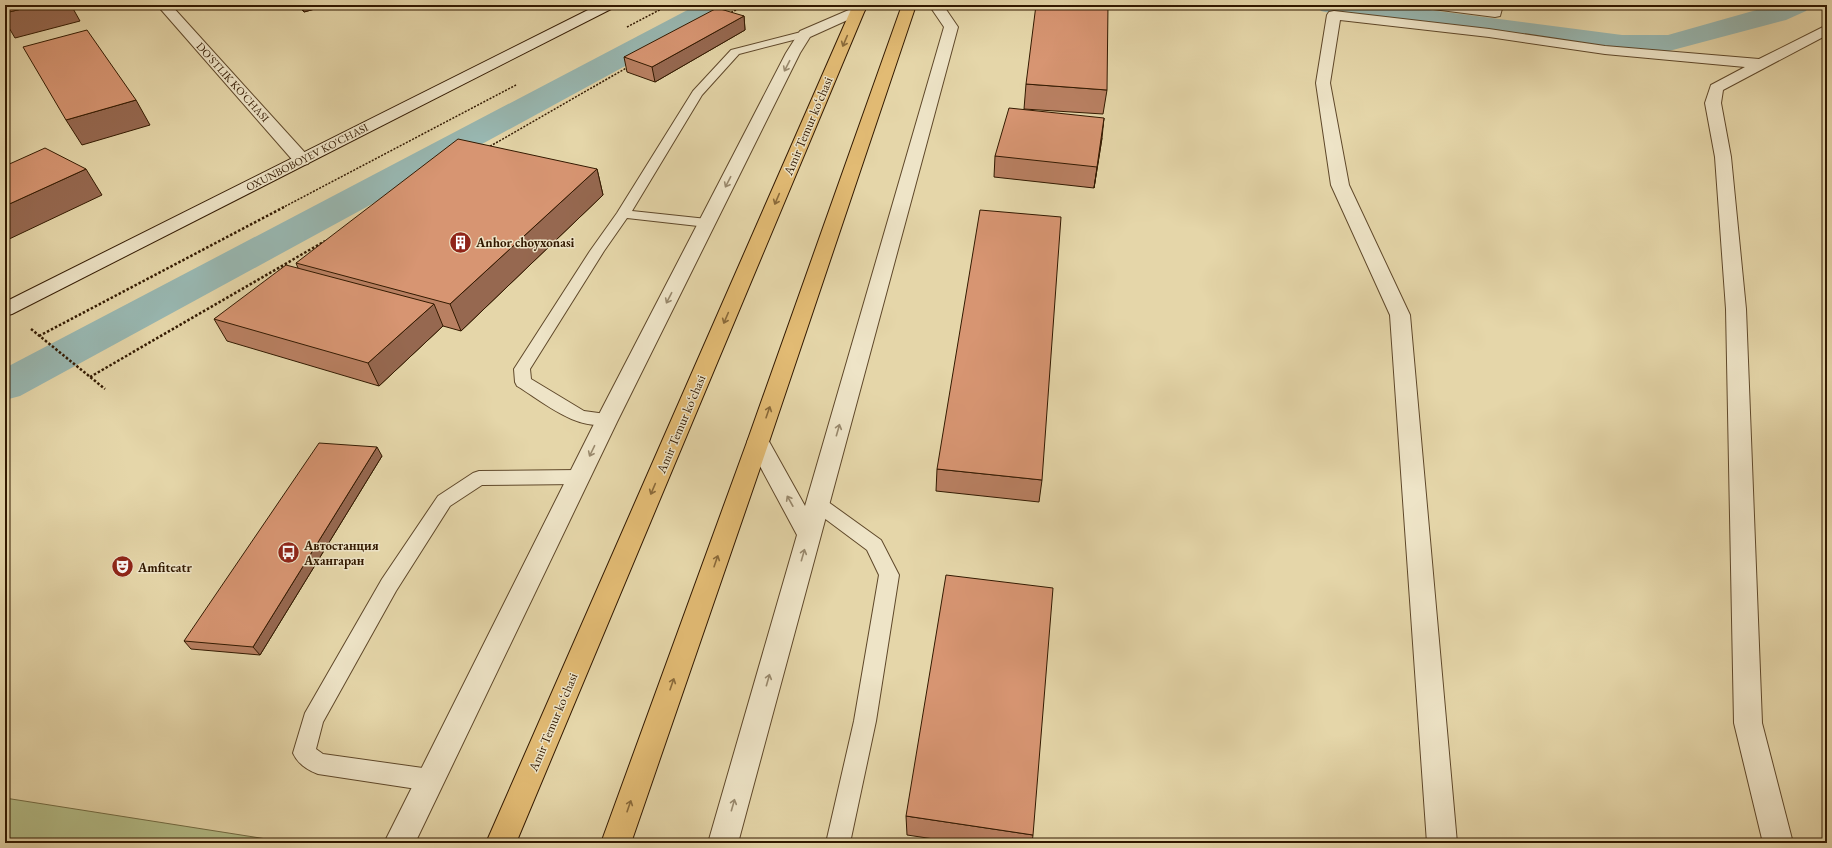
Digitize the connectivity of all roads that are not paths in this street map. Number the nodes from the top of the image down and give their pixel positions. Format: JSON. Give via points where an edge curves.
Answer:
{"nodes":[{"id":1,"x":164,"y":5,"type":"edge"},
{"id":2,"x":608,"y":5,"type":"edge"},
{"id":3,"x":909,"y":5,"type":"edge"},
{"id":4,"x":936,"y":5,"type":"edge"},
{"id":5,"x":1433,"y":5,"type":"edge"},
{"id":6,"x":1496,"y":5,"type":"edge"},
{"id":7,"x":859,"y":7,"type":"edge"},
{"id":8,"x":1827,"y":29,"type":"edge"},
{"id":9,"x":805,"y":34,"type":"junction"},
{"id":10,"x":1761,"y":64,"type":"junction"},
{"id":11,"x":302,"y":160,"type":"junction"},
{"id":12,"x":623,"y":214,"type":"junction"},
{"id":13,"x":707,"y":223,"type":"junction"},
{"id":14,"x":5,"y":310,"type":"edge"},
{"id":15,"x":607,"y":419,"type":"junction"},
{"id":16,"x":758,"y":442,"type":"junction"},
{"id":17,"x":579,"y":477,"type":"junction"},
{"id":18,"x":818,"y":504,"type":"junction"},
{"id":19,"x":809,"y":535,"type":"junction"},
{"id":20,"x":430,"y":780,"type":"junction"},
{"id":21,"x":399,"y":843,"type":"edge"},
{"id":22,"x":501,"y":843,"type":"edge"},
{"id":23,"x":616,"y":843,"type":"edge"},
{"id":24,"x":723,"y":843,"type":"edge"},
{"id":25,"x":838,"y":843,"type":"edge"},
{"id":26,"x":1442,"y":843,"type":"edge"},
{"id":27,"x":1778,"y":843,"type":"edge"}],
"edges":[{"from":1,"to":11,"type":"street","name":"DO'STLIK KO'CHASI"},
{"from":2,"to":11,"type":"street","name":"OXUNBOBOYEV KO'CHASI"},
{"from":16,"to":3,"type":"highway","one_way":true},
{"from":18,"to":4,"type":"street","one_way":true,"via":[[951,27]]},
{"from":5,"to":6,"type":"street","via":[[1495,13]]},
{"from":7,"to":9,"type":"street"},
{"from":7,"to":22,"type":"highway","name":"Amir Temur koʻchasi","one_way":true},
{"from":8,"to":10,"type":"street"},
{"from":9,"to":12,"type":"lane","via":[[735,52],[697,93]]},
{"from":9,"to":13,"type":"street","one_way":true},
{"from":10,"to":26,"type":"street","via":[[1605,50],[1489,33],[1334,15],[1323,83],[1340,185],[1400,314]]},
{"from":10,"to":27,"type":"street","via":[[1716,88],[1713,102],[1723,157],[1736,309],[1748,723]]},
{"from":11,"to":14,"type":"street","name":"OXUNBOBOYEV KO'CHASI"},
{"from":12,"to":13,"type":"lane"},
{"from":12,"to":15,"type":"lane","via":[[522,369],[523,382],[580,417]]},
{"from":13,"to":15,"type":"street","one_way":true},
{"from":15,"to":17,"type":"street","one_way":true},
{"from":19,"to":16,"type":"street","one_way":true},
{"from":23,"to":16,"type":"highway","one_way":true},
{"from":17,"to":20,"type":"street"},
{"from":17,"to":20,"type":"lane","via":[[479,478],[444,501],[389,585],[313,720],[304,753],[318,764]]},
{"from":18,"to":19,"type":"street"},
{"from":18,"to":25,"type":"lane","via":[[874,545],[889,575],[865,721]]},
{"from":24,"to":19,"type":"street","one_way":true},
{"from":20,"to":21,"type":"street"}]}
